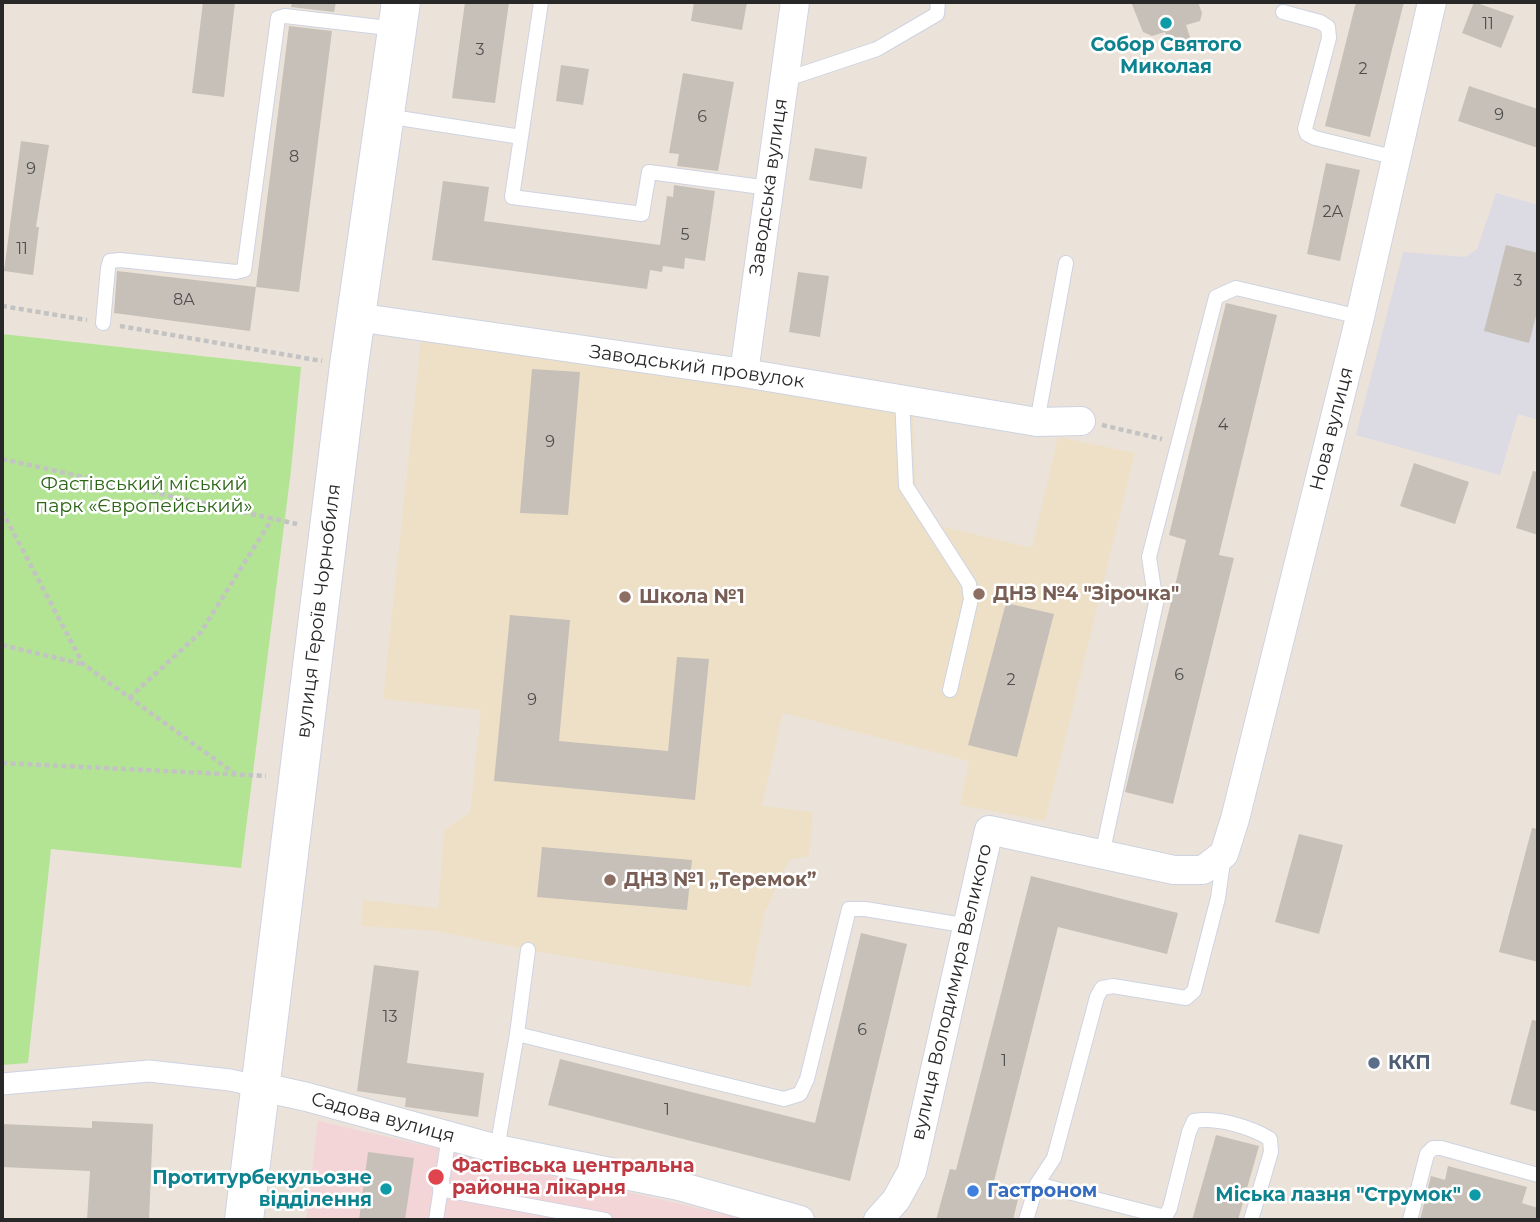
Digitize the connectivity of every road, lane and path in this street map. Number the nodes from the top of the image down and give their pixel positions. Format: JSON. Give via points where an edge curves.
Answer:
{"nodes":[{"id":1,"x":541,"y":2,"type":"edge"},
{"id":2,"x":795,"y":2,"type":"edge"},
{"id":3,"x":938,"y":2,"type":"edge"},
{"id":4,"x":1432,"y":2,"type":"edge"},
{"id":5,"x":1283,"y":12,"type":"dead end"},
{"id":6,"x":399,"y":15,"type":"edge"},
{"id":7,"x":784,"y":80,"type":"junction"},
{"id":8,"x":384,"y":116,"type":"junction"},
{"id":9,"x":521,"y":137,"type":"junction"},
{"id":10,"x":1397,"y":158,"type":"junction"},
{"id":11,"x":769,"y":188,"type":"junction"},
{"id":12,"x":1066,"y":263,"type":"dead end"},
{"id":13,"x":2,"y":306,"type":"edge"},
{"id":14,"x":356,"y":317,"type":"junction"},
{"id":15,"x":1360,"y":317,"type":"junction"},
{"id":16,"x":103,"y":323,"type":"junction"},
{"id":17,"x":349,"y":365,"type":"junction"},
{"id":18,"x":744,"y":373,"type":"junction"},
{"id":19,"x":902,"y":398,"type":"junction"},
{"id":20,"x":1081,"y":421,"type":"joint"},
{"id":21,"x":1037,"y":422,"type":"junction"},
{"id":22,"x":1178,"y":442,"type":"junction"},
{"id":23,"x":2,"y":459,"type":"edge"},
{"id":24,"x":2,"y":511,"type":"edge"},
{"id":25,"x":272,"y":519,"type":"junction"},
{"id":26,"x":297,"y":524,"type":"dead end"},
{"id":27,"x":2,"y":645,"type":"edge"},
{"id":28,"x":83,"y":664,"type":"junction"},
{"id":29,"x":950,"y":690,"type":"dead end"},
{"id":30,"x":129,"y":698,"type":"junction"},
{"id":31,"x":2,"y":763,"type":"edge"},
{"id":32,"x":238,"y":775,"type":"junction"},
{"id":33,"x":266,"y":776,"type":"dead end"},
{"id":34,"x":1224,"y":854,"type":"junction"},
{"id":35,"x":1102,"y":855,"type":"junction"},
{"id":36,"x":969,"y":926,"type":"junction"},
{"id":37,"x":528,"y":950,"type":"dead end"},
{"id":38,"x":517,"y":1034,"type":"junction"},
{"id":39,"x":2,"y":1084,"type":"edge"},
{"id":40,"x":261,"y":1087,"type":"junction"},
{"id":41,"x":449,"y":1136,"type":"junction"},
{"id":42,"x":497,"y":1149,"type":"junction"},
{"id":43,"x":1538,"y":1175,"type":"edge"},
{"id":44,"x":1037,"y":1184,"type":"junction"},
{"id":45,"x":440,"y":1189,"type":"junction"},
{"id":46,"x":244,"y":1220,"type":"edge"},
{"id":47,"x":436,"y":1220,"type":"edge"},
{"id":48,"x":605,"y":1220,"type":"edge"},
{"id":49,"x":800,"y":1220,"type":"edge"},
{"id":50,"x":878,"y":1220,"type":"edge"},
{"id":51,"x":1026,"y":1220,"type":"edge"},
{"id":52,"x":1251,"y":1220,"type":"edge"},
{"id":53,"x":1410,"y":1220,"type":"edge"}],
"edges":[{"from":1,"to":9,"type":"lane"},
{"from":2,"to":7,"type":"street","name":"Заводська вулиця"},
{"from":3,"to":7,"type":"lane","via":[[937,14],[877,49]]},
{"from":4,"to":10,"type":"street","name":"Нова вулиця"},
{"from":5,"to":10,"type":"lane","via":[[1328,27],[1307,134]]},
{"from":6,"to":8,"type":"main road","name":"вулиця Героїв Чорнобиля"},
{"from":6,"to":16,"type":"lane","via":[[278,18],[244,270],[110,261]]},
{"from":7,"to":11,"type":"street","name":"Заводська вулиця"},
{"from":8,"to":9,"type":"lane"},
{"from":8,"to":14,"type":"main road","name":"вулиця Героїв Чорнобиля"},
{"from":9,"to":11,"type":"lane","via":[[512,197],[642,214],[649,172]]},
{"from":10,"to":15,"type":"street","name":"Нова вулиця"},
{"from":11,"to":18,"type":"street","name":"Заводська вулиця"},
{"from":12,"to":21,"type":"lane"},
{"from":13,"to":16,"type":"path"},
{"from":14,"to":17,"type":"main road","name":"вулиця Героїв Чорнобиля"},
{"from":14,"to":18,"type":"street","name":"Заводський провулок"},
{"from":15,"to":22,"type":"lane","via":[[1236,288],[1216,297]]},
{"from":15,"to":34,"type":"street","name":"Нова вулиця"},
{"from":16,"to":17,"type":"path"},
{"from":17,"to":40,"type":"main road","name":"вулиця Героїв Чорнобиля"},
{"from":18,"to":19,"type":"street","name":"Заводський провулок"},
{"from":19,"to":21,"type":"street","name":"Заводський провулок"},
{"from":19,"to":29,"type":"lane","via":[[906,486],[969,584],[971,599]]},
{"from":20,"to":21,"type":"street","name":"Заводський провулок"},
{"from":20,"to":22,"type":"path"},
{"from":22,"to":35,"type":"lane","via":[[1149,557],[1156,603]]},
{"from":23,"to":25,"type":"path"},
{"from":24,"to":28,"type":"path"},
{"from":25,"to":26,"type":"path"},
{"from":25,"to":30,"type":"path","via":[[201,632]]},
{"from":27,"to":28,"type":"path"},
{"from":28,"to":30,"type":"path"},
{"from":30,"to":32,"type":"path"},
{"from":31,"to":32,"type":"path"},
{"from":32,"to":33,"type":"path"},
{"from":34,"to":35,"type":"street","name":"вулиця Володимира Великого","via":[[1203,870],[1174,870]]},
{"from":34,"to":44,"type":"lane","via":[[1218,898],[1194,991],[1186,998],[1175,998],[1102,988],[1055,1158]]},
{"from":35,"to":36,"type":"street","name":"вулиця Володимира Великого","via":[[989,830]]},
{"from":36,"to":38,"type":"lane","via":[[849,909],[807,1079],[800,1094],[784,1099]]},
{"from":36,"to":50,"type":"street","name":"вулиця Володимира Великого","via":[[912,1171]]},
{"from":37,"to":38,"type":"lane"},
{"from":38,"to":42,"type":"lane"},
{"from":39,"to":40,"type":"street","name":"Садова вулиця","via":[[149,1071]]},
{"from":40,"to":41,"type":"street","name":"Садова вулиця"},
{"from":40,"to":46,"type":"main road","name":"вулиця Героїв Чорнобиля"},
{"from":41,"to":42,"type":"street","name":"Садова вулиця"},
{"from":41,"to":45,"type":"lane"},
{"from":42,"to":49,"type":"street","name":"Садова вулиця","via":[[679,1186]]},
{"from":43,"to":53,"type":"lane","via":[[1433,1148],[1427,1154]]},
{"from":44,"to":51,"type":"lane"},
{"from":44,"to":52,"type":"lane","via":[[1165,1217],[1189,1132],[1194,1121],[1207,1119],[1270,1139],[1271,1152]]},
{"from":45,"to":47,"type":"lane"},
{"from":45,"to":48,"type":"lane"}]}
